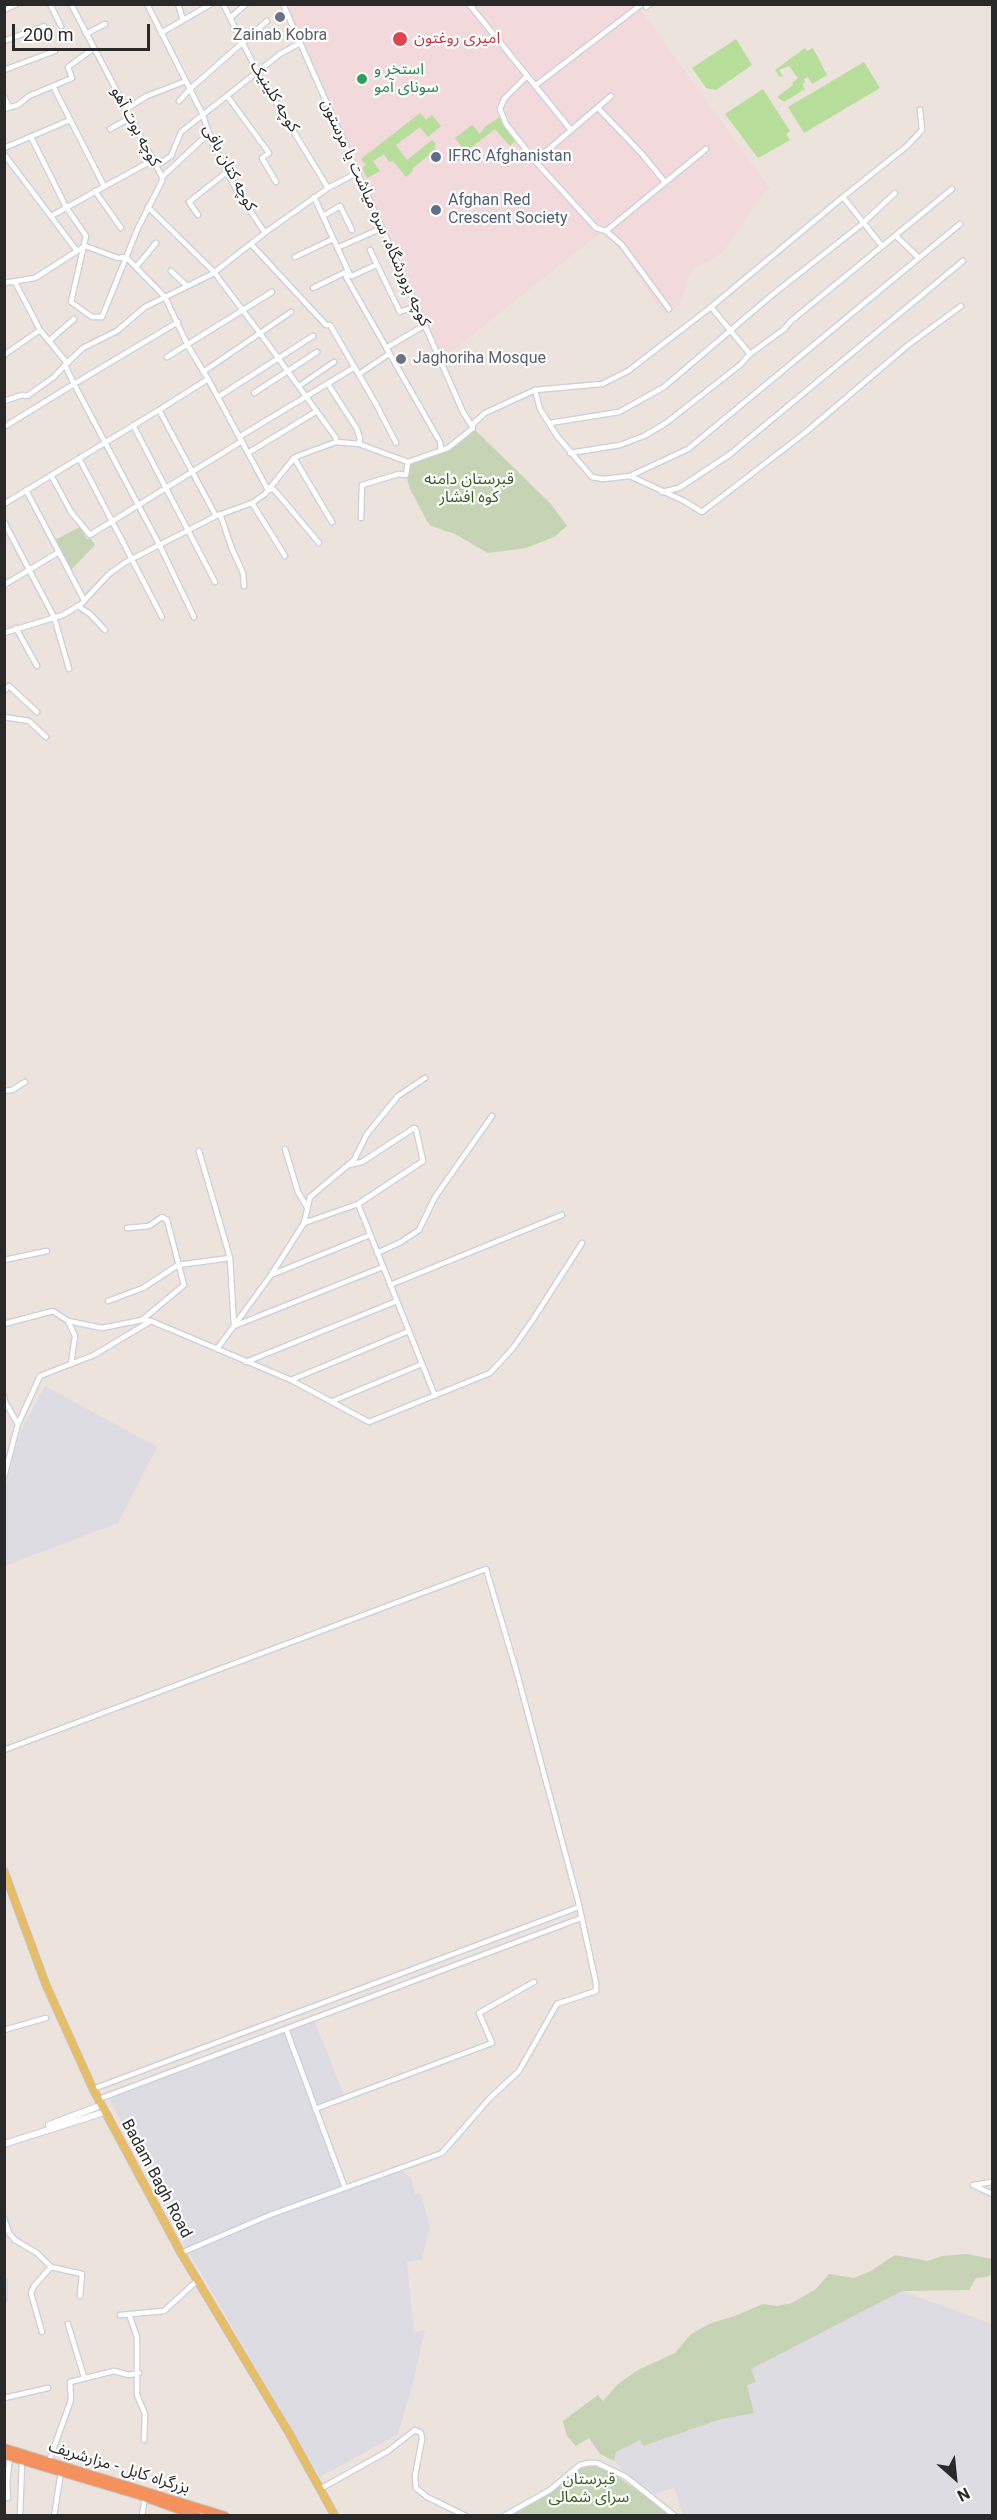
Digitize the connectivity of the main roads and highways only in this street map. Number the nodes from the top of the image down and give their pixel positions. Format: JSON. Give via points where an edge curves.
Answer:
{"nodes":[{"id":1,"x":4,"y":1871,"type":"edge"},
{"id":2,"x":102,"y":2105,"type":"junction"},
{"id":3,"x":4,"y":2142,"type":"edge"},
{"id":4,"x":4,"y":2448,"type":"edge"},
{"id":5,"x":8,"y":2456,"type":"edge"},
{"id":6,"x":197,"y":2516,"type":"edge"},
{"id":7,"x":225,"y":2516,"type":"edge"},
{"id":8,"x":335,"y":2516,"type":"edge"}],
"edges":[{"from":1,"to":2,"type":"main road","name":"Badam Bagh Road","via":[[46,1985]]},
{"from":2,"to":3,"type":"main road"},
{"from":2,"to":8,"type":"main road","name":"Badam Bagh Road","via":[[181,2253]]},
{"from":4,"to":7,"type":"highway","name":"بزرگراه کابل - مزارشریف"},
{"from":5,"to":6,"type":"highway","name":"بزرگراه کابل - مزارشریف"}]}
